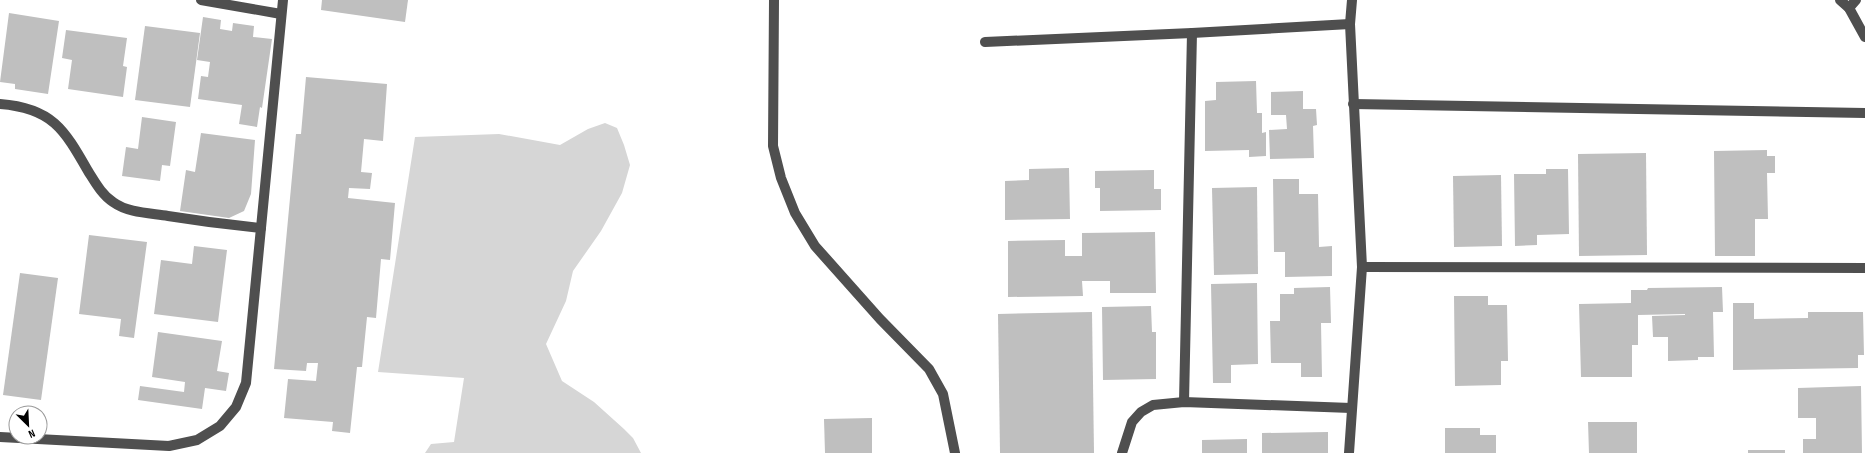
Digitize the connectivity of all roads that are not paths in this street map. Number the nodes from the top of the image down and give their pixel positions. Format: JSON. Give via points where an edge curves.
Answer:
{"nodes":[{"id":1,"x":201,"y":0,"type":"edge"},
{"id":2,"x":283,"y":0,"type":"edge"},
{"id":3,"x":774,"y":0,"type":"edge"},
{"id":4,"x":1352,"y":0,"type":"edge"},
{"id":5,"x":1840,"y":0,"type":"edge"},
{"id":6,"x":1856,"y":0,"type":"edge"},
{"id":7,"x":1849,"y":8,"type":"junction"},
{"id":8,"x":281,"y":14,"type":"junction"},
{"id":9,"x":1350,"y":24,"type":"junction"},
{"id":10,"x":1192,"y":33,"type":"junction"},
{"id":11,"x":1865,"y":37,"type":"edge"},
{"id":12,"x":985,"y":42,"type":"dead end"},
{"id":13,"x":0,"y":104,"type":"edge"},
{"id":14,"x":1354,"y":104,"type":"junction"},
{"id":15,"x":1865,"y":113,"type":"edge"},
{"id":16,"x":261,"y":228,"type":"junction"},
{"id":17,"x":1362,"y":267,"type":"junction"},
{"id":18,"x":1865,"y":268,"type":"edge"},
{"id":19,"x":1184,"y":402,"type":"junction"},
{"id":20,"x":1351,"y":408,"type":"junction"},
{"id":21,"x":0,"y":437,"type":"edge"},
{"id":22,"x":955,"y":453,"type":"edge"},
{"id":23,"x":1122,"y":453,"type":"edge"},
{"id":24,"x":1349,"y":453,"type":"edge"}],
"edges":[{"from":1,"to":8,"type":"street"},
{"from":2,"to":8,"type":"street"},
{"from":3,"to":22,"type":"street","via":[[773,146],[781,178],[796,213],[815,246],[880,319],[929,368],[943,394]]},
{"from":4,"to":9,"type":"street"},
{"from":5,"to":7,"type":"street"},
{"from":6,"to":7,"type":"street"},
{"from":7,"to":11,"type":"street"},
{"from":8,"to":16,"type":"street"},
{"from":9,"to":10,"type":"street"},
{"from":9,"to":14,"type":"street"},
{"from":10,"to":12,"type":"street"},
{"from":10,"to":19,"type":"street"},
{"from":13,"to":16,"type":"street","via":[[36,110],[53,121],[69,139],[97,186],[112,202],[127,210],[223,225]]},
{"from":14,"to":15,"type":"street"},
{"from":14,"to":17,"type":"street"},
{"from":16,"to":21,"type":"street","via":[[246,383],[236,407],[220,426],[197,440],[169,446]]},
{"from":17,"to":18,"type":"street"},
{"from":17,"to":20,"type":"street"},
{"from":19,"to":20,"type":"street"},
{"from":19,"to":23,"type":"street","via":[[1153,405],[1141,412],[1132,422]]},
{"from":20,"to":24,"type":"street"}]}
